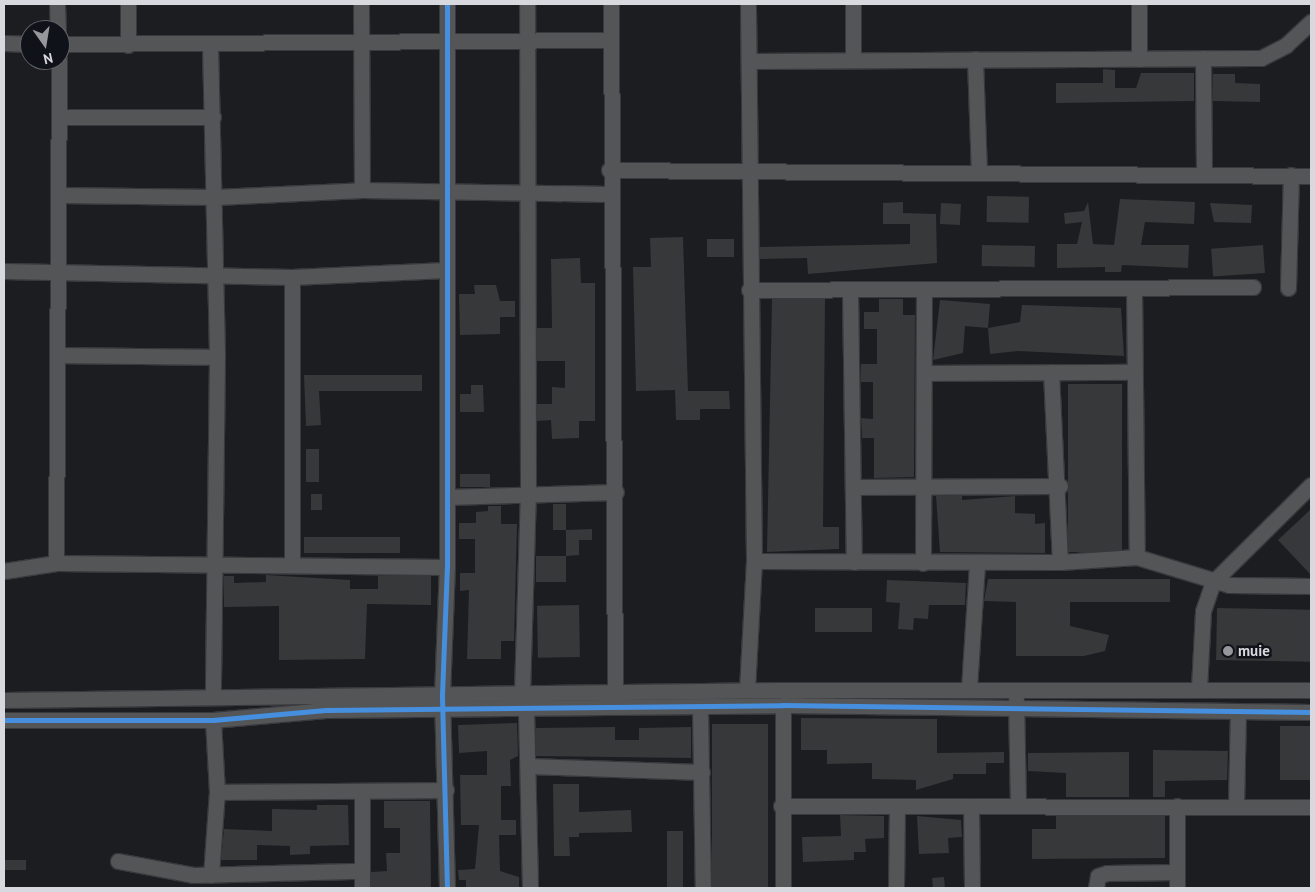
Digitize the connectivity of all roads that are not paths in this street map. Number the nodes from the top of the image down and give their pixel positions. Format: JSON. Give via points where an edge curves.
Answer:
{"nodes":[{"id":1,"x":58,"y":4,"type":"edge"},
{"id":2,"x":128,"y":4,"type":"edge"},
{"id":3,"x":360,"y":4,"type":"edge"},
{"id":4,"x":447,"y":4,"type":"edge"},
{"id":5,"x":527,"y":4,"type":"edge"},
{"id":6,"x":611,"y":4,"type":"edge"},
{"id":7,"x":748,"y":4,"type":"edge"},
{"id":8,"x":853,"y":4,"type":"edge"},
{"id":9,"x":1138,"y":4,"type":"edge"},
{"id":10,"x":58,"y":20,"type":"edge"},
{"id":11,"x":1311,"y":22,"type":"edge"},
{"id":12,"x":448,"y":38,"type":"junction"},
{"id":13,"x":361,"y":40,"type":"junction"},
{"id":14,"x":527,"y":40,"type":"junction"},
{"id":15,"x":611,"y":40,"type":"junction"},
{"id":16,"x":4,"y":44,"type":"edge"},
{"id":17,"x":20,"y":44,"type":"edge"},
{"id":18,"x":70,"y":44,"type":"edge"},
{"id":19,"x":128,"y":45,"type":"junction"},
{"id":20,"x":210,"y":45,"type":"junction"},
{"id":21,"x":1204,"y":58,"type":"junction"},
{"id":22,"x":1139,"y":59,"type":"junction"},
{"id":23,"x":853,"y":60,"type":"junction"},
{"id":24,"x":975,"y":60,"type":"junction"},
{"id":25,"x":749,"y":61,"type":"junction"},
{"id":26,"x":59,"y":70,"type":"edge"},
{"id":27,"x":214,"y":116,"type":"junction"},
{"id":28,"x":60,"y":117,"type":"junction"},
{"id":29,"x":609,"y":170,"type":"junction"},
{"id":30,"x":750,"y":172,"type":"junction"},
{"id":31,"x":979,"y":172,"type":"junction"},
{"id":32,"x":1204,"y":174,"type":"junction"},
{"id":33,"x":1291,"y":175,"type":"junction"},
{"id":34,"x":1311,"y":176,"type":"edge"},
{"id":35,"x":362,"y":190,"type":"junction"},
{"id":36,"x":445,"y":192,"type":"junction"},
{"id":37,"x":527,"y":194,"type":"junction"},
{"id":38,"x":609,"y":194,"type":"junction"},
{"id":39,"x":58,"y":195,"type":"junction"},
{"id":40,"x":216,"y":197,"type":"junction"},
{"id":41,"x":446,"y":270,"type":"junction"},
{"id":42,"x":4,"y":271,"type":"edge"},
{"id":43,"x":60,"y":272,"type":"junction"},
{"id":44,"x":216,"y":277,"type":"junction"},
{"id":45,"x":292,"y":277,"type":"junction"},
{"id":46,"x":1253,"y":287,"type":"dead end"},
{"id":47,"x":1134,"y":288,"type":"junction"},
{"id":48,"x":1288,"y":288,"type":"dead end"},
{"id":49,"x":850,"y":289,"type":"junction"},
{"id":50,"x":924,"y":289,"type":"junction"},
{"id":51,"x":749,"y":290,"type":"junction"},
{"id":52,"x":60,"y":355,"type":"junction"},
{"id":53,"x":217,"y":357,"type":"junction"},
{"id":54,"x":1051,"y":372,"type":"junction"},
{"id":55,"x":1134,"y":372,"type":"junction"},
{"id":56,"x":924,"y":373,"type":"junction"},
{"id":57,"x":1311,"y":485,"type":"edge"},
{"id":58,"x":925,"y":486,"type":"junction"},
{"id":59,"x":1060,"y":486,"type":"junction"},
{"id":60,"x":853,"y":487,"type":"junction"},
{"id":61,"x":616,"y":492,"type":"junction"},
{"id":62,"x":528,"y":495,"type":"junction"},
{"id":63,"x":447,"y":497,"type":"junction"},
{"id":64,"x":1137,"y":556,"type":"junction"},
{"id":65,"x":754,"y":562,"type":"junction"},
{"id":66,"x":854,"y":562,"type":"junction"},
{"id":67,"x":977,"y":562,"type":"junction"},
{"id":68,"x":1060,"y":562,"type":"junction"},
{"id":69,"x":56,"y":563,"type":"junction"},
{"id":70,"x":924,"y":563,"type":"junction"},
{"id":71,"x":216,"y":564,"type":"junction"},
{"id":72,"x":292,"y":564,"type":"junction"},
{"id":73,"x":447,"y":568,"type":"junction"},
{"id":74,"x":4,"y":571,"type":"edge"},
{"id":75,"x":1213,"y":582,"type":"junction"},
{"id":76,"x":1311,"y":586,"type":"edge"},
{"id":77,"x":969,"y":688,"type":"junction"},
{"id":78,"x":1016,"y":688,"type":"junction"},
{"id":79,"x":1199,"y":688,"type":"junction"},
{"id":80,"x":747,"y":690,"type":"junction"},
{"id":81,"x":1311,"y":690,"type":"edge"},
{"id":82,"x":614,"y":692,"type":"junction"},
{"id":83,"x":522,"y":693,"type":"junction"},
{"id":84,"x":213,"y":695,"type":"junction"},
{"id":85,"x":442,"y":695,"type":"junction"},
{"id":86,"x":4,"y":700,"type":"edge"},
{"id":87,"x":783,"y":705,"type":"junction"},
{"id":88,"x":700,"y":707,"type":"junction"},
{"id":89,"x":526,"y":710,"type":"junction"},
{"id":90,"x":1016,"y":710,"type":"junction"},
{"id":91,"x":1238,"y":711,"type":"junction"},
{"id":92,"x":445,"y":712,"type":"junction"},
{"id":93,"x":1311,"y":712,"type":"edge"},
{"id":94,"x":4,"y":720,"type":"edge"},
{"id":95,"x":213,"y":720,"type":"junction"},
{"id":96,"x":529,"y":766,"type":"junction"},
{"id":97,"x":702,"y":772,"type":"junction"},
{"id":98,"x":446,"y":790,"type":"junction"},
{"id":99,"x":362,"y":791,"type":"junction"},
{"id":100,"x":217,"y":792,"type":"junction"},
{"id":101,"x":781,"y":806,"type":"junction"},
{"id":102,"x":896,"y":806,"type":"junction"},
{"id":103,"x":971,"y":806,"type":"junction"},
{"id":104,"x":1018,"y":806,"type":"junction"},
{"id":105,"x":1177,"y":806,"type":"junction"},
{"id":106,"x":1236,"y":806,"type":"junction"},
{"id":107,"x":1311,"y":807,"type":"edge"},
{"id":108,"x":118,"y":861,"type":"dead end"},
{"id":109,"x":362,"y":871,"type":"junction"},
{"id":110,"x":1176,"y":872,"type":"junction"},
{"id":111,"x":211,"y":874,"type":"junction"},
{"id":112,"x":362,"y":888,"type":"edge"},
{"id":113,"x":447,"y":888,"type":"edge"},
{"id":114,"x":530,"y":888,"type":"edge"},
{"id":115,"x":703,"y":888,"type":"edge"},
{"id":116,"x":783,"y":888,"type":"edge"},
{"id":117,"x":896,"y":888,"type":"edge"},
{"id":118,"x":972,"y":888,"type":"edge"},
{"id":119,"x":1096,"y":888,"type":"edge"},
{"id":120,"x":1177,"y":888,"type":"edge"}],
"edges":[{"from":1,"to":10,"type":"street"},
{"from":2,"to":19,"type":"street"},
{"from":3,"to":13,"type":"street"},
{"from":4,"to":12,"type":"street"},
{"from":5,"to":14,"type":"street"},
{"from":6,"to":15,"type":"street"},
{"from":7,"to":25,"type":"street"},
{"from":8,"to":23,"type":"street"},
{"from":9,"to":22,"type":"street"},
{"from":11,"to":21,"type":"street","via":[[1286,44],[1260,58]]},
{"from":12,"to":13,"type":"street"},
{"from":12,"to":14,"type":"street"},
{"from":12,"to":36,"type":"street"},
{"from":13,"to":20,"type":"street"},
{"from":13,"to":35,"type":"street"},
{"from":14,"to":15,"type":"street"},
{"from":14,"to":37,"type":"street"},
{"from":15,"to":29,"type":"street"},
{"from":16,"to":17,"type":"street"},
{"from":18,"to":19,"type":"street"},
{"from":19,"to":20,"type":"street"},
{"from":20,"to":27,"type":"street"},
{"from":21,"to":22,"type":"street"},
{"from":21,"to":32,"type":"street"},
{"from":22,"to":24,"type":"street"},
{"from":23,"to":24,"type":"street"},
{"from":23,"to":25,"type":"street"},
{"from":24,"to":31,"type":"street"},
{"from":25,"to":30,"type":"street"},
{"from":26,"to":28,"type":"street"},
{"from":27,"to":28,"type":"street"},
{"from":27,"to":40,"type":"street"},
{"from":28,"to":39,"type":"street"},
{"from":29,"to":30,"type":"street"},
{"from":29,"to":38,"type":"street"},
{"from":30,"to":31,"type":"street"},
{"from":30,"to":51,"type":"street"},
{"from":31,"to":32,"type":"street"},
{"from":32,"to":33,"type":"street"},
{"from":33,"to":34,"type":"street"},
{"from":33,"to":48,"type":"street"},
{"from":35,"to":36,"type":"street"},
{"from":35,"to":40,"type":"street"},
{"from":36,"to":37,"type":"street"},
{"from":36,"to":41,"type":"street"},
{"from":37,"to":38,"type":"street"},
{"from":37,"to":62,"type":"street"},
{"from":38,"to":61,"type":"street"},
{"from":39,"to":40,"type":"street"},
{"from":39,"to":43,"type":"street"},
{"from":40,"to":44,"type":"street"},
{"from":41,"to":45,"type":"street"},
{"from":41,"to":63,"type":"street"},
{"from":42,"to":43,"type":"street"},
{"from":43,"to":44,"type":"street"},
{"from":43,"to":52,"type":"street"},
{"from":44,"to":45,"type":"street"},
{"from":44,"to":53,"type":"street"},
{"from":45,"to":72,"type":"street"},
{"from":46,"to":47,"type":"street"},
{"from":47,"to":50,"type":"street"},
{"from":47,"to":55,"type":"street"},
{"from":49,"to":50,"type":"street"},
{"from":49,"to":51,"type":"street"},
{"from":49,"to":60,"type":"street"},
{"from":50,"to":56,"type":"street"},
{"from":51,"to":65,"type":"street"},
{"from":52,"to":53,"type":"street"},
{"from":52,"to":69,"type":"street"},
{"from":53,"to":71,"type":"street"},
{"from":54,"to":55,"type":"street"},
{"from":54,"to":56,"type":"street"},
{"from":54,"to":59,"type":"street"},
{"from":55,"to":64,"type":"street"},
{"from":56,"to":58,"type":"street"},
{"from":57,"to":75,"type":"street"},
{"from":58,"to":59,"type":"street"},
{"from":58,"to":60,"type":"street"},
{"from":58,"to":70,"type":"street"},
{"from":59,"to":68,"type":"street"},
{"from":60,"to":66,"type":"street"},
{"from":61,"to":62,"type":"street"},
{"from":61,"to":82,"type":"street"},
{"from":62,"to":63,"type":"street"},
{"from":62,"to":83,"type":"street"},
{"from":63,"to":73,"type":"street"},
{"from":64,"to":68,"type":"street"},
{"from":64,"to":75,"type":"street"},
{"from":65,"to":66,"type":"street"},
{"from":65,"to":80,"type":"street"},
{"from":66,"to":70,"type":"street"},
{"from":67,"to":68,"type":"street"},
{"from":67,"to":70,"type":"street"},
{"from":67,"to":77,"type":"street"},
{"from":69,"to":71,"type":"street"},
{"from":69,"to":74,"type":"street"},
{"from":71,"to":72,"type":"street"},
{"from":71,"to":84,"type":"street"},
{"from":72,"to":73,"type":"street"},
{"from":73,"to":85,"type":"street"},
{"from":75,"to":76,"type":"street"},
{"from":75,"to":79,"type":"street","via":[[1203,611]]},
{"from":77,"to":78,"type":"street"},
{"from":77,"to":80,"type":"street"},
{"from":78,"to":79,"type":"street"},
{"from":78,"to":90,"type":"street"},
{"from":79,"to":81,"type":"street"},
{"from":80,"to":82,"type":"street"},
{"from":82,"to":83,"type":"street"},
{"from":83,"to":85,"type":"street"},
{"from":84,"to":85,"type":"street"},
{"from":84,"to":86,"type":"street"},
{"from":85,"to":92,"type":"street"},
{"from":87,"to":88,"type":"street"},
{"from":87,"to":90,"type":"street"},
{"from":87,"to":101,"type":"street"},
{"from":88,"to":89,"type":"street"},
{"from":88,"to":97,"type":"street"},
{"from":89,"to":92,"type":"street"},
{"from":89,"to":96,"type":"street"},
{"from":90,"to":91,"type":"street"},
{"from":90,"to":104,"type":"street"},
{"from":91,"to":93,"type":"street"},
{"from":91,"to":106,"type":"street"},
{"from":92,"to":95,"type":"street","via":[[326,710]]},
{"from":92,"to":98,"type":"street"},
{"from":94,"to":95,"type":"street"},
{"from":95,"to":100,"type":"street"},
{"from":96,"to":97,"type":"street"},
{"from":96,"to":114,"type":"street"},
{"from":97,"to":115,"type":"street"},
{"from":98,"to":99,"type":"street"},
{"from":98,"to":113,"type":"street"},
{"from":99,"to":100,"type":"street"},
{"from":99,"to":109,"type":"street"},
{"from":100,"to":111,"type":"street"},
{"from":101,"to":102,"type":"street"},
{"from":101,"to":116,"type":"street"},
{"from":102,"to":103,"type":"street"},
{"from":102,"to":117,"type":"street"},
{"from":103,"to":104,"type":"street"},
{"from":103,"to":118,"type":"street"},
{"from":104,"to":105,"type":"street"},
{"from":105,"to":106,"type":"street"},
{"from":105,"to":110,"type":"street"},
{"from":106,"to":107,"type":"street"},
{"from":108,"to":111,"type":"street"},
{"from":109,"to":111,"type":"street"},
{"from":109,"to":112,"type":"street"},
{"from":110,"to":119,"type":"street","via":[[1107,872],[1098,876]]},
{"from":110,"to":120,"type":"street"}]}
